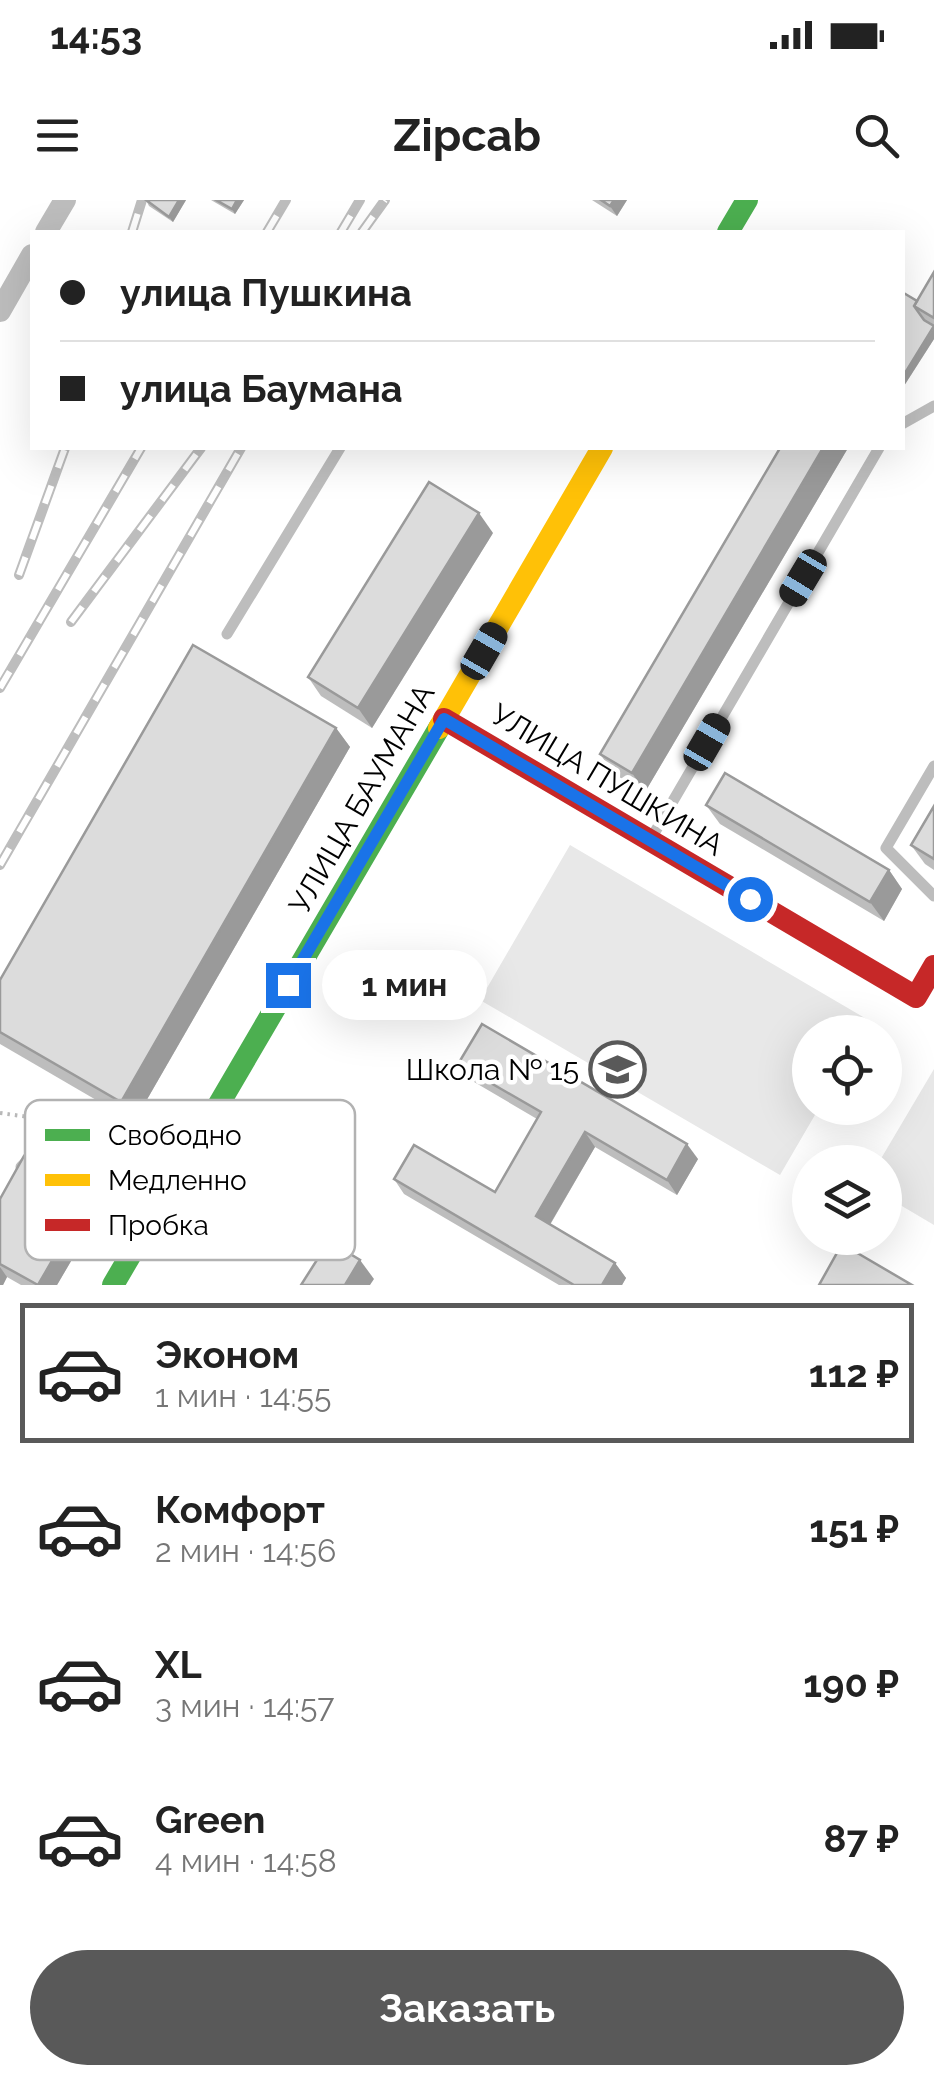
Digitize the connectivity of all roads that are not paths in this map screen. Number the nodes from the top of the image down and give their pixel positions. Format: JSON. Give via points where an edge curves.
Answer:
{"nodes":[{"id":1,"x":65,"y":200,"type":"edge"},
{"id":2,"x":746,"y":200,"type":"edge"},
{"id":3,"x":47,"y":230,"type":"edge"},
{"id":4,"x":729,"y":230,"type":"edge"},
{"id":5,"x":30,"y":258,"type":"edge"},
{"id":6,"x":0,"y":311,"type":"edge"},
{"id":7,"x":934,"y":406,"type":"edge"},
{"id":8,"x":905,"y":422,"type":"edge"},
{"id":9,"x":339,"y":450,"type":"edge"},
{"id":10,"x":601,"y":450,"type":"edge"},
{"id":11,"x":878,"y":450,"type":"edge"},
{"id":12,"x":227,"y":634,"type":"dead end"},
{"id":13,"x":444,"y":719,"type":"junction"},
{"id":14,"x":934,"y":766,"type":"edge"},
{"id":15,"x":650,"y":840,"type":"junction"},
{"id":16,"x":934,"y":896,"type":"edge"},
{"id":17,"x":933,"y":969,"type":"edge"},
{"id":18,"x":221,"y":1100,"type":"edge"},
{"id":19,"x":25,"y":1164,"type":"edge"},
{"id":20,"x":16,"y":1178,"type":"edge"},
{"id":21,"x":128,"y":1260,"type":"edge"},
{"id":22,"x":113,"y":1285,"type":"edge"}],
"edges":[{"from":1,"to":3,"type":"street"},
{"from":2,"to":4,"type":"main road"},
{"from":5,"to":6,"type":"street"},
{"from":7,"to":8,"type":"lane"},
{"from":9,"to":12,"type":"lane"},
{"from":10,"to":13,"type":"main road","name":"УЛИЦА БАУМАНА"},
{"from":11,"to":15,"type":"lane"},
{"from":13,"to":15,"type":"main road","name":"УЛИЦА ПУШКИНА"},
{"from":13,"to":18,"type":"main road","name":"УЛИЦА БАУМАНА"},
{"from":14,"to":16,"type":"lane","via":[[886,848]]},
{"from":15,"to":17,"type":"main road","name":"УЛИЦА ПУШКИНА","via":[[916,997]]},
{"from":19,"to":20,"type":"lane"},
{"from":21,"to":22,"type":"main road","name":"УЛИЦА БАУМАНА"}]}
